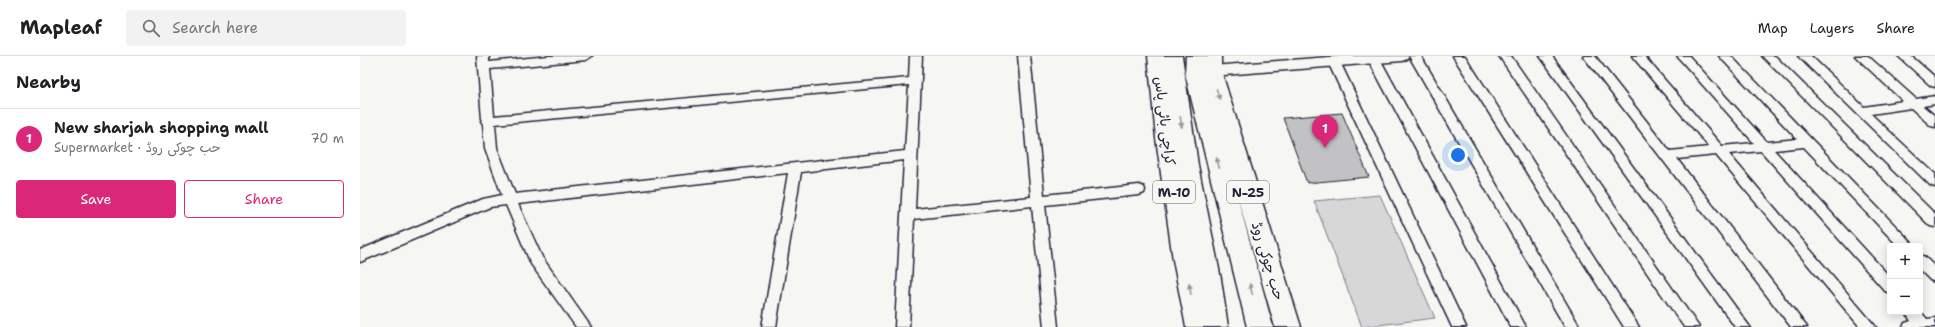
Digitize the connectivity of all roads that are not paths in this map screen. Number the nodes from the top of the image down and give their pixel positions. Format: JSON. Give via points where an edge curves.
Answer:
{"nodes":[{"id":1,"x":586,"y":56,"type":"edge"},
{"id":2,"x":916,"y":56,"type":"edge"},
{"id":3,"x":1024,"y":56,"type":"edge"},
{"id":4,"x":1156,"y":56,"type":"edge"},
{"id":5,"x":1173,"y":56,"type":"edge"},
{"id":6,"x":1402,"y":56,"type":"edge"},
{"id":7,"x":1415,"y":56,"type":"edge"},
{"id":8,"x":1459,"y":56,"type":"edge"},
{"id":9,"x":1505,"y":56,"type":"edge"},
{"id":10,"x":1546,"y":56,"type":"edge"},
{"id":11,"x":1589,"y":56,"type":"edge"},
{"id":12,"x":1638,"y":56,"type":"edge"},
{"id":13,"x":1683,"y":56,"type":"edge"},
{"id":14,"x":1724,"y":56,"type":"edge"},
{"id":15,"x":1768,"y":56,"type":"edge"},
{"id":16,"x":1804,"y":56,"type":"edge"},
{"id":17,"x":1861,"y":56,"type":"edge"},
{"id":18,"x":1904,"y":56,"type":"edge"},
{"id":19,"x":1374,"y":59,"type":"junction"},
{"id":20,"x":483,"y":61,"type":"edge"},
{"id":21,"x":1334,"y":62,"type":"junction"},
{"id":22,"x":1203,"y":64,"type":"edge"},
{"id":23,"x":914,"y":81,"type":"junction"},
{"id":24,"x":1935,"y":83,"type":"edge"},
{"id":25,"x":1935,"y":100,"type":"edge"},
{"id":26,"x":1913,"y":103,"type":"junction"},
{"id":27,"x":1861,"y":111,"type":"junction"},
{"id":28,"x":487,"y":121,"type":"junction"},
{"id":29,"x":1935,"y":123,"type":"edge"},
{"id":30,"x":1806,"y":142,"type":"junction"},
{"id":31,"x":1764,"y":146,"type":"junction"},
{"id":32,"x":1719,"y":151,"type":"junction"},
{"id":33,"x":910,"y":155,"type":"junction"},
{"id":34,"x":1666,"y":156,"type":"junction"},
{"id":35,"x":795,"y":168,"type":"junction"},
{"id":36,"x":1935,"y":182,"type":"edge"},
{"id":37,"x":1139,"y":190,"type":"dead end"},
{"id":38,"x":510,"y":199,"type":"junction"},
{"id":39,"x":1039,"y":201,"type":"junction"},
{"id":40,"x":907,"y":215,"type":"junction"},
{"id":41,"x":1935,"y":222,"type":"edge"},
{"id":42,"x":1903,"y":243,"type":"edge"},
{"id":43,"x":360,"y":256,"type":"edge"},
{"id":44,"x":1923,"y":264,"type":"edge"},
{"id":45,"x":1935,"y":276,"type":"edge"},
{"id":46,"x":1887,"y":284,"type":"edge"},
{"id":47,"x":1914,"y":315,"type":"edge"},
{"id":48,"x":1923,"y":326,"type":"edge"},
{"id":49,"x":584,"y":327,"type":"edge"},
{"id":50,"x":769,"y":327,"type":"edge"},
{"id":51,"x":902,"y":327,"type":"edge"},
{"id":52,"x":1051,"y":327,"type":"edge"},
{"id":53,"x":1200,"y":327,"type":"edge"},
{"id":54,"x":1215,"y":327,"type":"edge"},
{"id":55,"x":1260,"y":327,"type":"edge"},
{"id":56,"x":1288,"y":327,"type":"edge"},
{"id":57,"x":1459,"y":327,"type":"edge"},
{"id":58,"x":1518,"y":327,"type":"edge"},
{"id":59,"x":1573,"y":327,"type":"edge"},
{"id":60,"x":1632,"y":327,"type":"edge"},
{"id":61,"x":1692,"y":327,"type":"edge"},
{"id":62,"x":1743,"y":327,"type":"edge"},
{"id":63,"x":1800,"y":327,"type":"edge"},
{"id":64,"x":1869,"y":327,"type":"edge"}],
"edges":[{"from":1,"to":20,"type":"street"},
{"from":2,"to":23,"type":"street"},
{"from":3,"to":39,"type":"street"},
{"from":53,"to":4,"type":"highway","name":"کراچی بائی پاس","number":"M-10","one_way":true,"via":[[1192,301],[1178,216]]},
{"from":5,"to":54,"type":"highway","name":"کراچی بائی پاس","number":"M-10","one_way":true,"via":[[1190,180],[1213,299]]},
{"from":6,"to":19,"type":"street"},
{"from":7,"to":59,"type":"street"},
{"from":8,"to":60,"type":"street"},
{"from":9,"to":61,"type":"street"},
{"from":10,"to":62,"type":"street"},
{"from":11,"to":34,"type":"street"},
{"from":12,"to":32,"type":"street"},
{"from":13,"to":31,"type":"street"},
{"from":14,"to":30,"type":"street"},
{"from":15,"to":41,"type":"street"},
{"from":16,"to":27,"type":"street"},
{"from":17,"to":26,"type":"street"},
{"from":18,"to":24,"type":"street"},
{"from":19,"to":21,"type":"street"},
{"from":19,"to":58,"type":"street"},
{"from":20,"to":28,"type":"street"},
{"from":21,"to":22,"type":"street"},
{"from":21,"to":57,"type":"street"},
{"from":55,"to":22,"type":"highway","one_way":true},
{"from":22,"to":56,"type":"highway","name":"حب چوکی روڈ","number":"N-25","one_way":true},
{"from":23,"to":28,"type":"street"},
{"from":23,"to":33,"type":"street"},
{"from":25,"to":26,"type":"street"},
{"from":26,"to":27,"type":"street"},
{"from":26,"to":29,"type":"street"},
{"from":27,"to":36,"type":"street"},
{"from":28,"to":38,"type":"street","via":[[491,148]]},
{"from":30,"to":31,"type":"street"},
{"from":30,"to":42,"type":"street"},
{"from":31,"to":32,"type":"street"},
{"from":31,"to":46,"type":"street"},
{"from":32,"to":34,"type":"street"},
{"from":32,"to":64,"type":"street"},
{"from":33,"to":35,"type":"street"},
{"from":33,"to":40,"type":"street"},
{"from":34,"to":63,"type":"street"},
{"from":35,"to":38,"type":"street"},
{"from":35,"to":50,"type":"street"},
{"from":37,"to":39,"type":"street"},
{"from":38,"to":43,"type":"street","via":[[488,202]]},
{"from":38,"to":49,"type":"street","via":[[536,260]]},
{"from":39,"to":40,"type":"street"},
{"from":39,"to":52,"type":"street"},
{"from":40,"to":51,"type":"street"},
{"from":44,"to":45,"type":"street"},
{"from":47,"to":48,"type":"street"}]}
